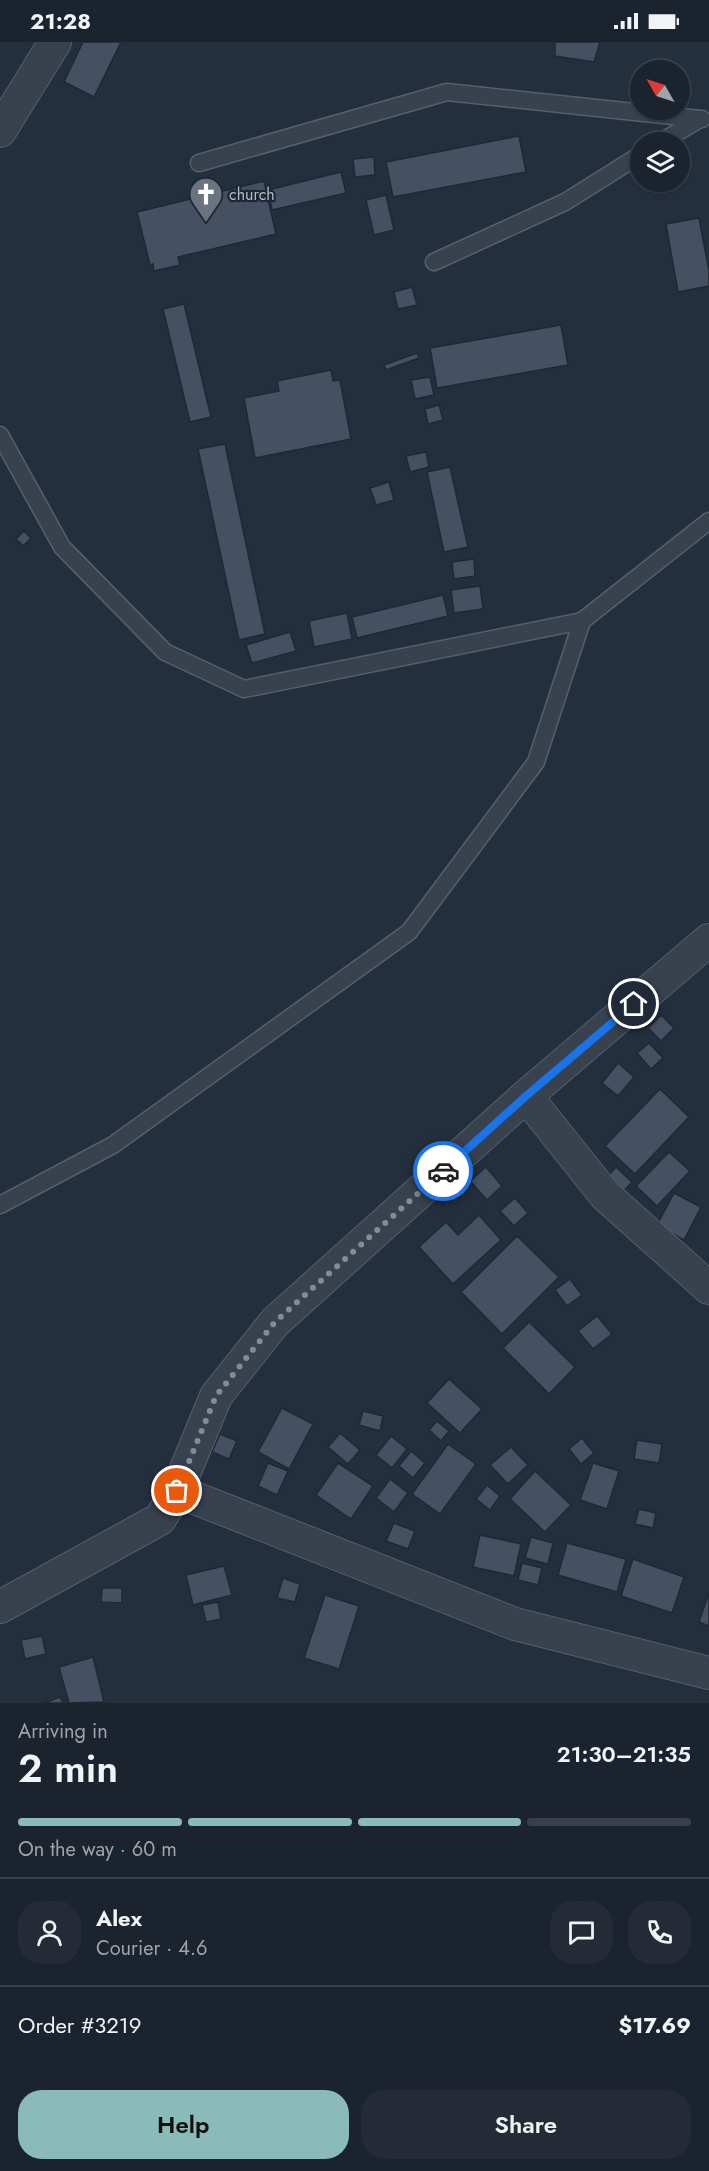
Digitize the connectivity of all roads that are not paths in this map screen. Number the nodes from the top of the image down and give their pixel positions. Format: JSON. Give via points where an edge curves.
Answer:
{"nodes":[{"id":1,"x":55,"y":42,"type":"edge"},
{"id":2,"x":704,"y":120,"type":"edge"},
{"id":3,"x":0,"y":131,"type":"edge"},
{"id":4,"x":681,"y":132,"type":"edge"},
{"id":5,"x":630,"y":161,"type":"edge"},
{"id":6,"x":199,"y":163,"type":"dead end"},
{"id":7,"x":434,"y":262,"type":"dead end"},
{"id":8,"x":0,"y":435,"type":"edge"},
{"id":9,"x":709,"y":521,"type":"edge"},
{"id":10,"x":582,"y":621,"type":"junction"},
{"id":11,"x":709,"y":940,"type":"edge"},
{"id":12,"x":526,"y":1096,"type":"junction"},
{"id":13,"x":0,"y":1205,"type":"edge"},
{"id":14,"x":709,"y":1288,"type":"edge"},
{"id":15,"x":177,"y":1491,"type":"junction"},
{"id":16,"x":0,"y":1607,"type":"edge"},
{"id":17,"x":709,"y":1673,"type":"edge"}],
"edges":[{"from":1,"to":3,"type":"street"},
{"from":2,"to":4,"type":"lane"},
{"from":2,"to":6,"type":"lane","via":[[447,92]]},
{"from":5,"to":7,"type":"lane","via":[[565,202]]},
{"from":8,"to":10,"type":"lane","via":[[62,547],[165,652],[244,688]]},
{"from":9,"to":10,"type":"lane"},
{"from":10,"to":13,"type":"lane","via":[[536,762],[408,932],[113,1145]]},
{"from":11,"to":12,"type":"street"},
{"from":12,"to":14,"type":"street","via":[[605,1195]]},
{"from":12,"to":15,"type":"street","via":[[275,1322],[216,1396]]},
{"from":15,"to":16,"type":"street","via":[[160,1519]]},
{"from":15,"to":17,"type":"street","via":[[515,1624]]}]}
